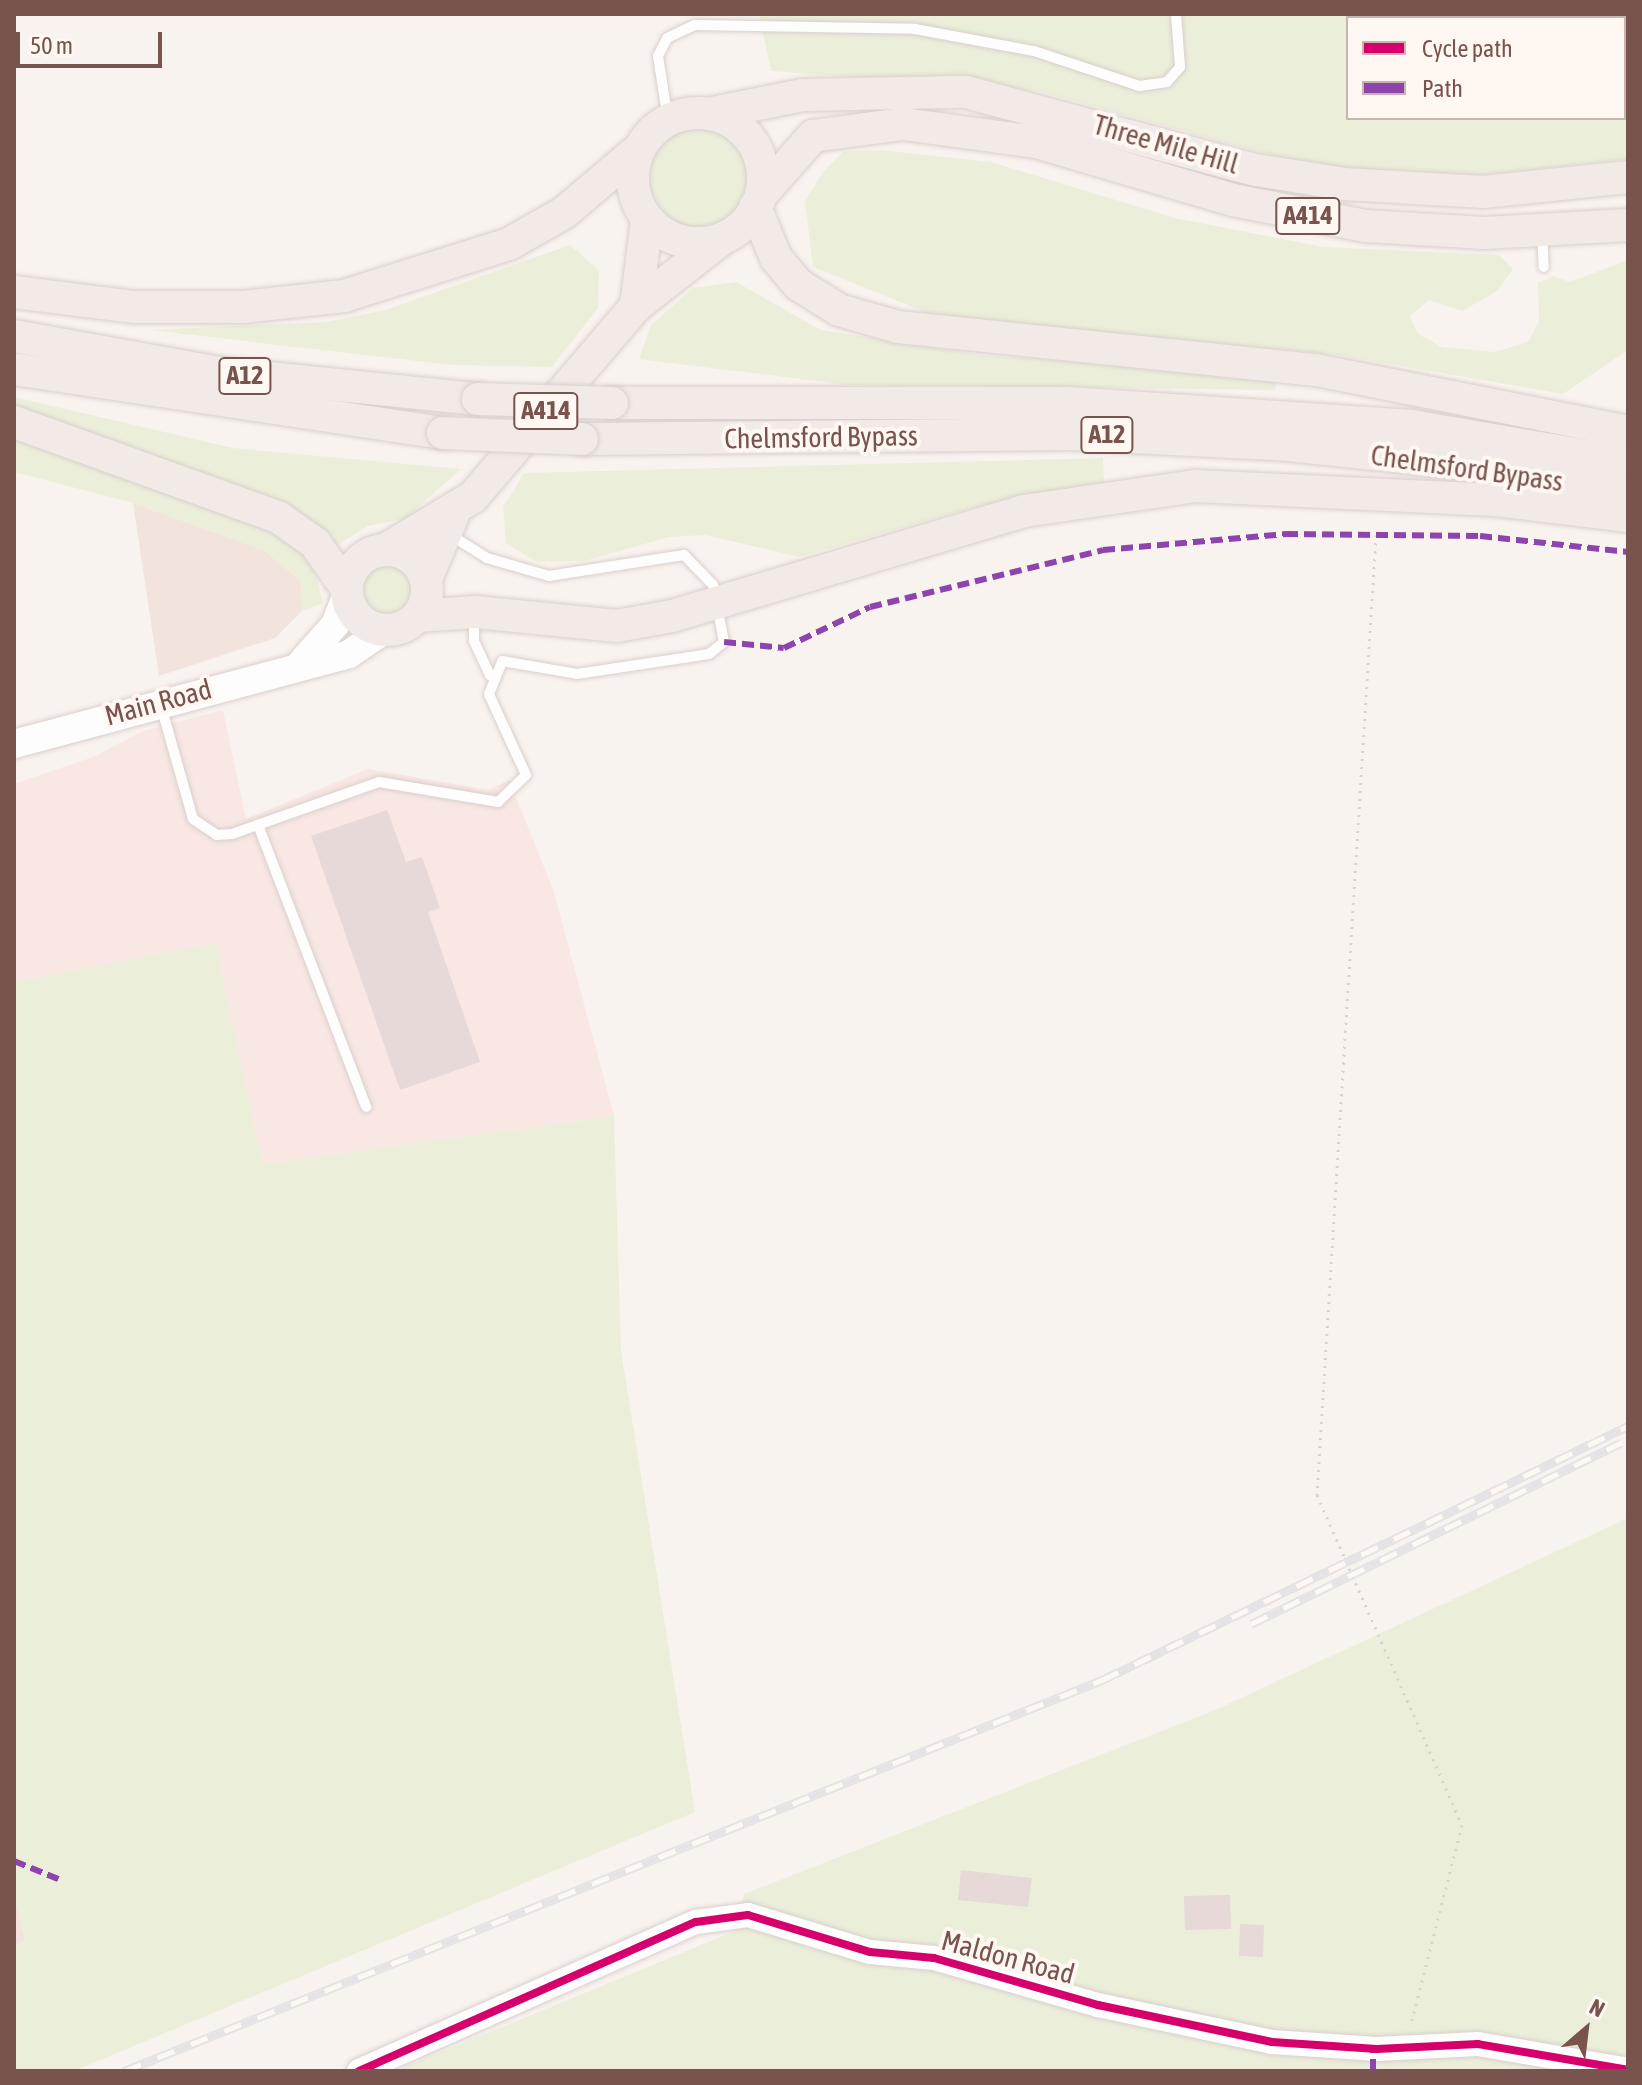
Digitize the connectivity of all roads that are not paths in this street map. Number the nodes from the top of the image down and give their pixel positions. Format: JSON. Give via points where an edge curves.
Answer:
{"nodes":[{"id":1,"x":1176,"y":14,"type":"edge"},
{"id":2,"x":708,"y":114,"type":"junction"},
{"id":3,"x":668,"y":120,"type":"junction"},
{"id":4,"x":639,"y":149,"type":"junction"},
{"id":5,"x":1628,"y":177,"type":"edge"},
{"id":6,"x":758,"y":201,"type":"junction"},
{"id":7,"x":647,"y":220,"type":"junction"},
{"id":8,"x":1628,"y":225,"type":"edge"},
{"id":9,"x":1542,"y":231,"type":"junction"},
{"id":10,"x":723,"y":238,"type":"junction"},
{"id":11,"x":1544,"y":267,"type":"dead end"},
{"id":12,"x":14,"y":292,"type":"edge"},
{"id":13,"x":636,"y":306,"type":"junction"},
{"id":14,"x":14,"y":336,"type":"edge"},
{"id":15,"x":14,"y":369,"type":"edge"},
{"id":16,"x":14,"y":422,"type":"edge"},
{"id":17,"x":1628,"y":432,"type":"edge"},
{"id":18,"x":1628,"y":463,"type":"edge"},
{"id":19,"x":1628,"y":494,"type":"edge"},
{"id":20,"x":1628,"y":516,"type":"edge"},
{"id":21,"x":445,"y":523,"type":"junction"},
{"id":22,"x":385,"y":550,"type":"junction"},
{"id":23,"x":426,"y":579,"type":"junction"},
{"id":24,"x":347,"y":592,"type":"junction"},
{"id":25,"x":715,"y":604,"type":"junction"},
{"id":26,"x":475,"y":612,"type":"junction"},
{"id":27,"x":418,"y":616,"type":"junction"},
{"id":28,"x":386,"y":629,"type":"junction"},
{"id":29,"x":302,"y":662,"type":"junction"},
{"id":30,"x":490,"y":676,"type":"junction"},
{"id":31,"x":160,"y":702,"type":"junction"},
{"id":32,"x":14,"y":744,"type":"edge"},
{"id":33,"x":258,"y":825,"type":"junction"},
{"id":34,"x":366,"y":1107,"type":"dead end"},
{"id":35,"x":1628,"y":2070,"type":"edge"},
{"id":36,"x":359,"y":2071,"type":"edge"}],
"edges":[{"from":1,"to":3,"type":"lane","via":[[1180,67],[1167,82],[1139,86],[1034,51],[915,29],[695,25],[667,38],[658,56]]},
{"from":2,"to":3,"type":"highway"},
{"from":2,"to":5,"type":"highway","name":"Three Mile Hill","number":"A414","via":[[803,95],[966,92],[1216,160],[1344,184],[1483,192]]},
{"from":2,"to":6,"type":"highway","via":[[733,124],[754,146]]},
{"from":3,"to":4,"type":"highway"},
{"from":4,"to":7,"type":"highway","via":[[634,191]]},
{"from":4,"to":12,"type":"highway","via":[[565,212],[509,244],[344,296],[243,307],[135,307]]},
{"from":6,"to":9,"type":"highway","name":"Three Mile Hill","number":"A414","via":[[779,166],[813,136],[903,124],[1036,142],[1320,218],[1436,232]]},
{"from":6,"to":10,"type":"highway"},
{"from":6,"to":17,"type":"highway","via":[[776,258],[799,285],[839,310],[898,327],[1316,370]]},
{"from":7,"to":10,"type":"highway","via":[[683,241]]},
{"from":7,"to":13,"type":"highway"},
{"from":8,"to":9,"type":"highway","name":"Three Mile Hill","number":"A414"},
{"from":9,"to":11,"type":"lane"},
{"from":10,"to":13,"type":"highway","number":"A414"},
{"from":13,"to":21,"type":"highway","number":"A414"},
{"from":14,"to":18,"type":"highway","name":"Chelmsford Bypass","number":"A12","bridge":true,"via":[[220,373],[478,399],[1068,403],[1411,426]]},
{"from":15,"to":19,"type":"highway","name":"Chelmsford Bypass","number":"A12","bridge":true,"via":[[443,433],[582,439],[1070,434],[1278,444],[1487,466]]},
{"from":16,"to":24,"type":"highway","via":[[278,517],[315,543]]},
{"from":20,"to":25,"type":"highway","number":"A12","via":[[1295,487],[1118,493],[1024,511]]},
{"from":21,"to":22,"type":"highway","number":"A414"},
{"from":21,"to":23,"type":"highway","number":"A414"},
{"from":21,"to":25,"type":"lane","via":[[487,558],[549,576],[684,555],[706,572]]},
{"from":22,"to":23,"type":"highway","via":[[413,559]]},
{"from":22,"to":24,"type":"highway","via":[[356,564]]},
{"from":23,"to":27,"type":"highway"},
{"from":24,"to":28,"type":"highway","via":[[358,618]]},
{"from":24,"to":29,"type":"main road","via":[[325,640]]},
{"from":25,"to":26,"type":"highway","number":"A12","via":[[617,626]]},
{"from":25,"to":30,"type":"lane","via":[[724,642],[709,654],[577,674],[502,661]]},
{"from":26,"to":27,"type":"highway","number":"A12"},
{"from":26,"to":30,"type":"lane","via":[[474,641]]},
{"from":27,"to":28,"type":"highway"},
{"from":28,"to":29,"type":"main road","name":"Main Road","via":[[349,654]]},
{"from":29,"to":31,"type":"main road","name":"Main Road"},
{"from":30,"to":33,"type":"lane","via":[[489,694],[526,775],[515,793],[483,805],[379,782]]},
{"from":31,"to":32,"type":"main road","name":"Main Road"},
{"from":31,"to":33,"type":"lane","via":[[193,819],[217,835]]},
{"from":33,"to":34,"type":"lane"},
{"from":35,"to":36,"type":"street","name":"Maldon Road","via":[[1478,2044],[1272,2042],[1098,2005],[948,1961],[870,1952],[748,1915],[682,1927]]}]}
